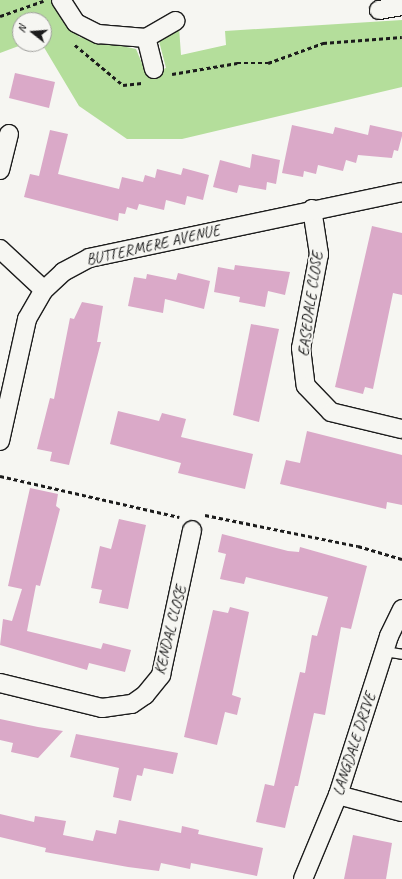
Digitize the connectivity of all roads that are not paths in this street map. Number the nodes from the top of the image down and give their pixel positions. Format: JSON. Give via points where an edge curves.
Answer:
{"nodes":[{"id":1,"x":50,"y":2,"type":"edge"},
{"id":2,"x":402,"y":6,"type":"edge"},
{"id":3,"x":379,"y":10,"type":"dead end"},
{"id":4,"x":174,"y":21,"type":"dead end"},
{"id":5,"x":146,"y":38,"type":"junction"},
{"id":6,"x":157,"y":75,"type":"road end"},
{"id":7,"x":9,"y":134,"type":"dead end"},
{"id":8,"x":0,"y":170,"type":"edge"},
{"id":9,"x":402,"y":192,"type":"edge"},
{"id":10,"x":312,"y":209,"type":"junction"},
{"id":11,"x":0,"y":249,"type":"edge"},
{"id":12,"x":44,"y":290,"type":"junction"},
{"id":13,"x":402,"y":429,"type":"edge"},
{"id":14,"x":0,"y":441,"type":"edge"},
{"id":15,"x":193,"y":525,"type":"road end"},
{"id":16,"x":402,"y":609,"type":"edge"},
{"id":17,"x":384,"y":651,"type":"junction"},
{"id":18,"x":402,"y":654,"type":"edge"},
{"id":19,"x":0,"y":683,"type":"edge"},
{"id":20,"x":338,"y":795,"type":"junction"},
{"id":21,"x":402,"y":812,"type":"edge"},
{"id":22,"x":302,"y":879,"type":"edge"}],
"edges":[{"from":1,"to":5,"type":"street","via":[[76,23],[98,34]]},
{"from":2,"to":3,"type":"street"},
{"from":4,"to":5,"type":"street"},
{"from":5,"to":6,"type":"street"},
{"from":7,"to":8,"type":"street"},
{"from":9,"to":10,"type":"street","name":"BUTTERMERE AVENUE"},
{"from":10,"to":12,"type":"street","name":"BUTTERMERE AVENUE","via":[[89,258],[64,272]]},
{"from":10,"to":13,"type":"street","name":"EASEDALE CLOSE","via":[[319,254],[301,348],[306,386],[331,412]]},
{"from":11,"to":12,"type":"street"},
{"from":12,"to":14,"type":"street","name":"BUTTERMERE AVENUE","via":[[27,319]]},
{"from":15,"to":19,"type":"street","name":"KENDAL CLOSE","via":[[161,675],[145,695],[132,704],[102,708]]},
{"from":16,"to":17,"type":"street","name":"LANGDALE DRIVE"},
{"from":17,"to":18,"type":"lane"},
{"from":17,"to":20,"type":"street","name":"LANGDALE DRIVE"},
{"from":20,"to":21,"type":"street"},
{"from":20,"to":22,"type":"street","name":"LANGDALE DRIVE"}]}
